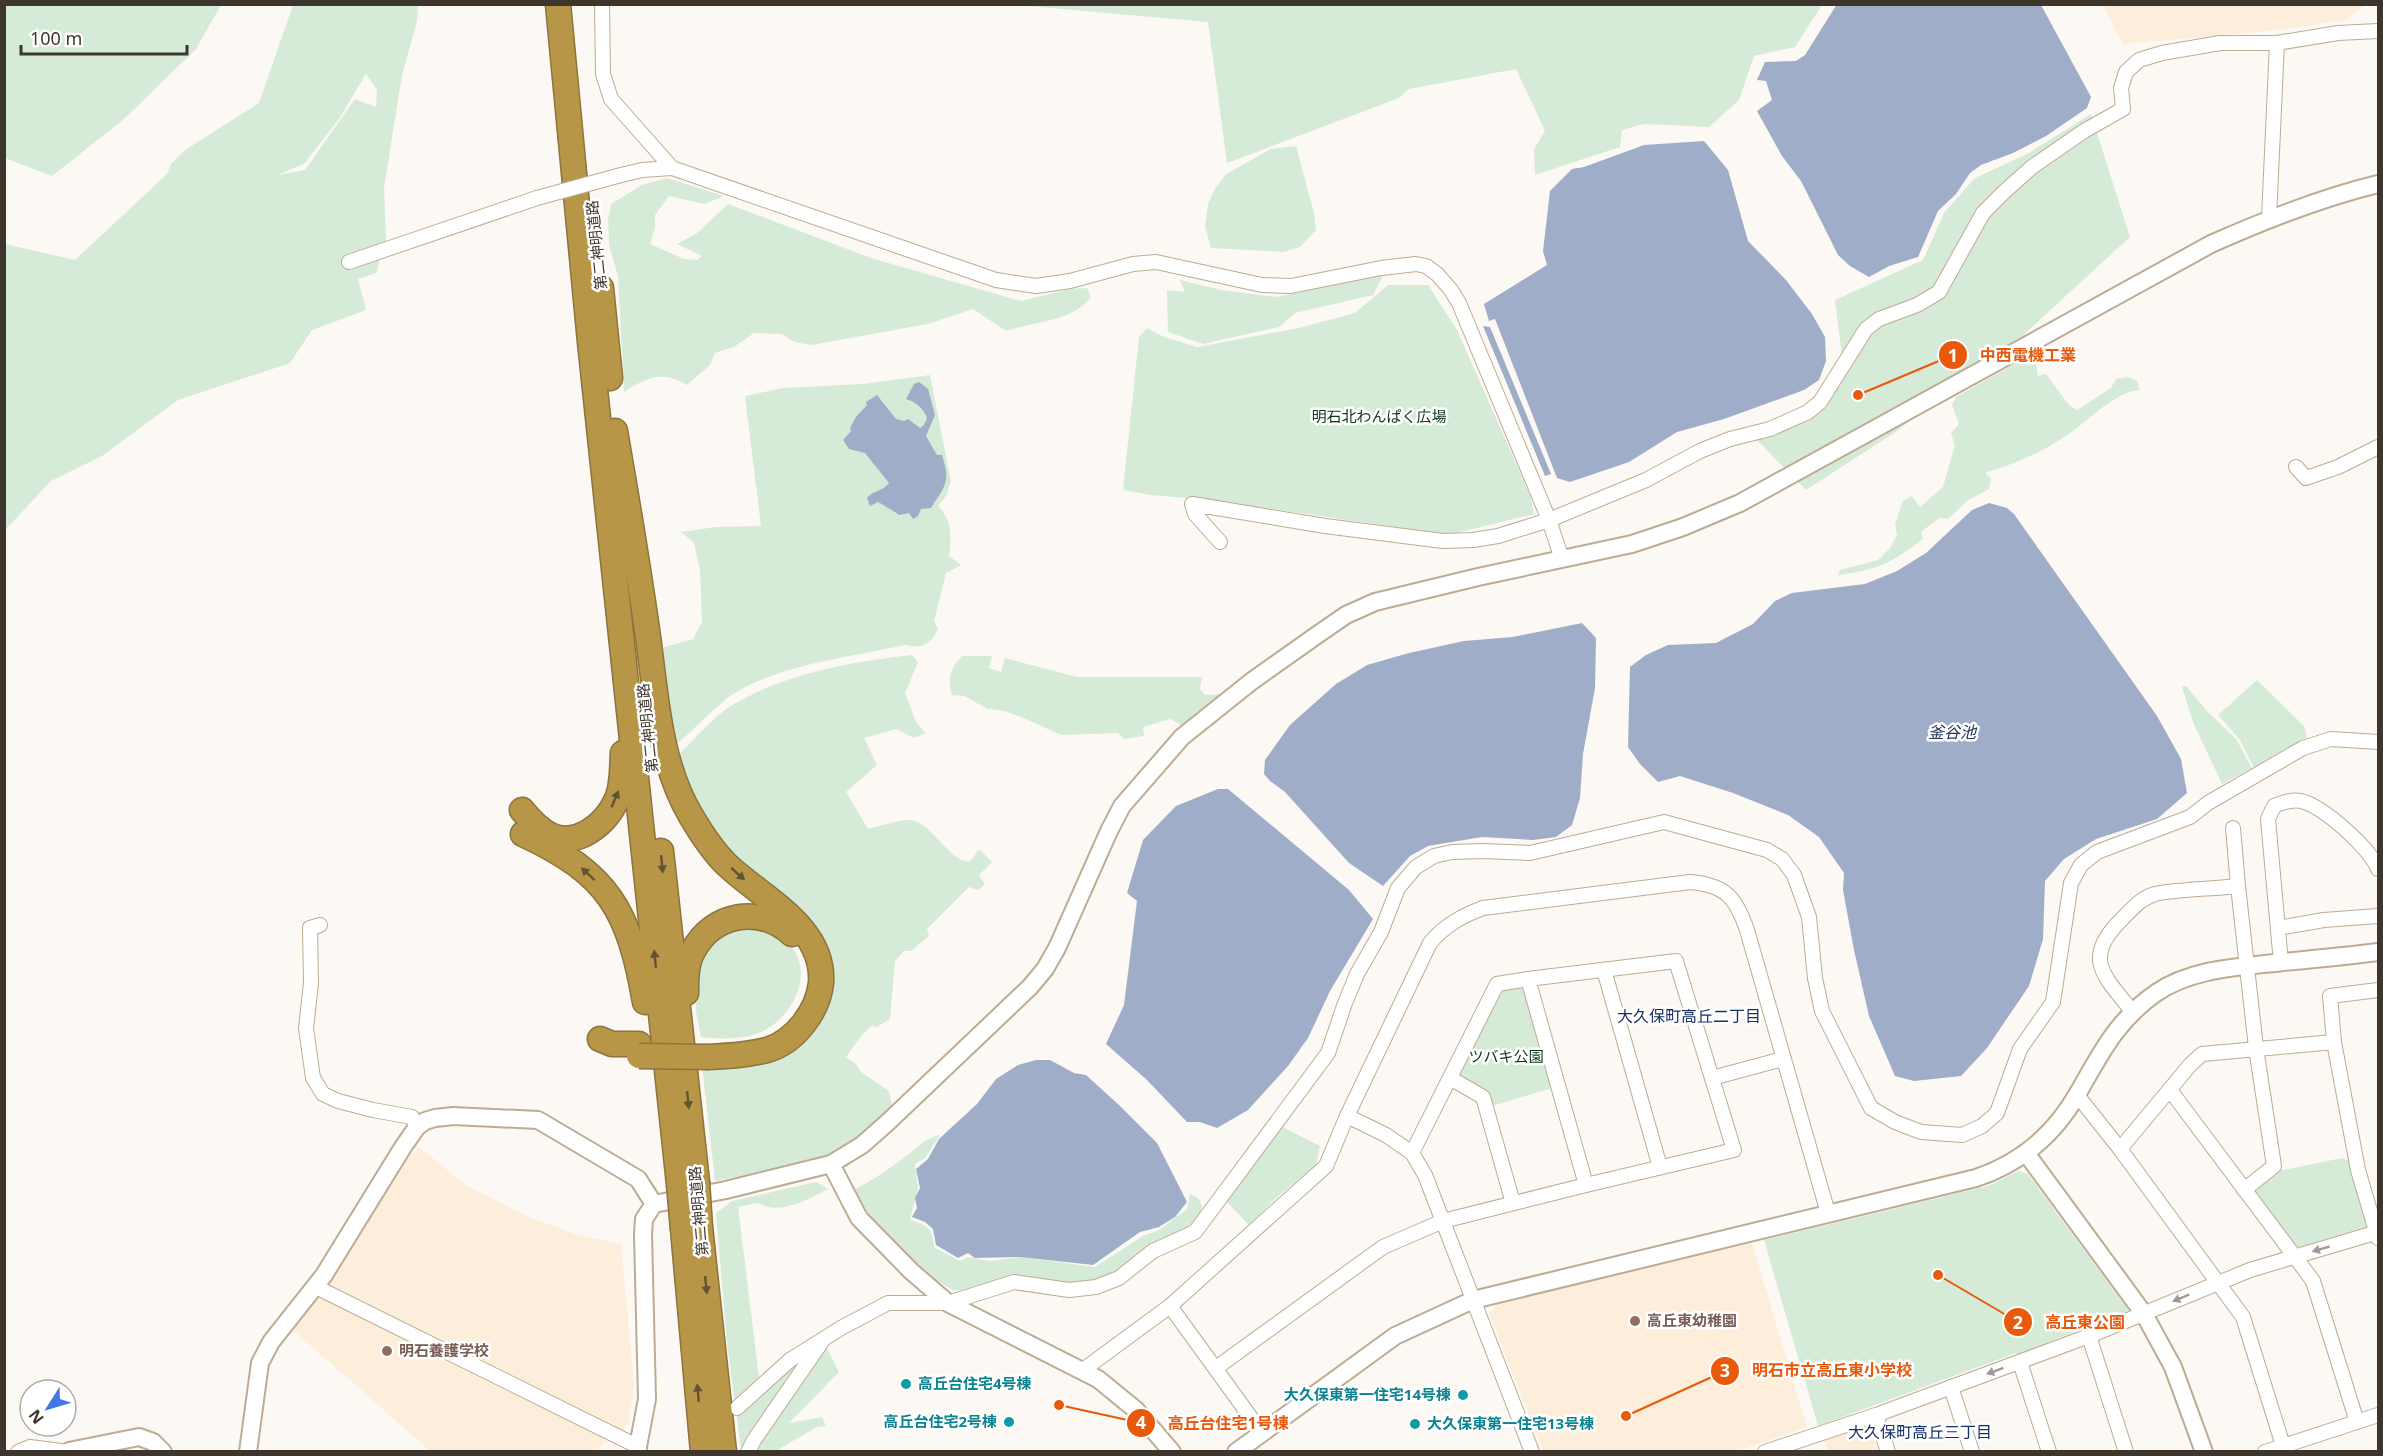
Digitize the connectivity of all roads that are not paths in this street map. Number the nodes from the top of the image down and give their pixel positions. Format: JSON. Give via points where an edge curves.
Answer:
{"nodes":[{"id":1,"x":558,"y":4,"type":"edge"},
{"id":2,"x":574,"y":4,"type":"edge"},
{"id":3,"x":602,"y":4,"type":"edge"},
{"id":4,"x":2379,"y":31,"type":"edge"},
{"id":5,"x":2277,"y":42,"type":"junction"},
{"id":6,"x":672,"y":168,"type":"junction"},
{"id":7,"x":2379,"y":184,"type":"edge"},
{"id":8,"x":2269,"y":218,"type":"junction"},
{"id":9,"x":349,"y":262,"type":"dead end"},
{"id":10,"x":598,"y":335,"type":"junction"},
{"id":11,"x":2379,"y":447,"type":"edge"},
{"id":12,"x":2296,"y":467,"type":"dead end"},
{"id":13,"x":1549,"y":520,"type":"junction"},
{"id":14,"x":1220,"y":542,"type":"dead end"},
{"id":15,"x":1562,"y":559,"type":"junction"},
{"id":16,"x":629,"y":576,"type":"junction"},
{"id":17,"x":631,"y":711,"type":"junction"},
{"id":18,"x":2379,"y":742,"type":"edge"},
{"id":19,"x":522,"y":810,"type":"dead end"},
{"id":20,"x":2233,"y":828,"type":"dead end"},
{"id":21,"x":523,"y":834,"type":"dead end"},
{"id":22,"x":2379,"y":869,"type":"edge"},
{"id":23,"x":2238,"y":886,"type":"junction"},
{"id":24,"x":2379,"y":916,"type":"edge"},
{"id":25,"x":320,"y":925,"type":"dead end"},
{"id":26,"x":2278,"y":928,"type":"junction"},
{"id":27,"x":2379,"y":952,"type":"edge"},
{"id":28,"x":2281,"y":963,"type":"junction"},
{"id":29,"x":2247,"y":966,"type":"junction"},
{"id":30,"x":1604,"y":970,"type":"junction"},
{"id":31,"x":1528,"y":980,"type":"junction"},
{"id":32,"x":2379,"y":990,"type":"edge"},
{"id":33,"x":2132,"y":1011,"type":"junction"},
{"id":34,"x":680,"y":1033,"type":"junction"},
{"id":35,"x":2334,"y":1042,"type":"junction"},
{"id":36,"x":603,"y":1047,"type":"dead end"},
{"id":37,"x":2256,"y":1048,"type":"junction"},
{"id":38,"x":708,"y":1050,"type":"junction"},
{"id":39,"x":1783,"y":1059,"type":"junction"},
{"id":40,"x":1450,"y":1078,"type":"junction"},
{"id":41,"x":1712,"y":1078,"type":"junction"},
{"id":42,"x":2170,"y":1090,"type":"junction"},
{"id":43,"x":2077,"y":1095,"type":"junction"},
{"id":44,"x":1347,"y":1116,"type":"junction"},
{"id":45,"x":671,"y":1124,"type":"junction"},
{"id":46,"x":417,"y":1127,"type":"junction"},
{"id":47,"x":2120,"y":1149,"type":"junction"},
{"id":48,"x":1412,"y":1153,"type":"junction"},
{"id":49,"x":2026,"y":1154,"type":"junction"},
{"id":50,"x":831,"y":1164,"type":"junction"},
{"id":51,"x":1660,"y":1167,"type":"junction"},
{"id":52,"x":688,"y":1183,"type":"junction"},
{"id":53,"x":1586,"y":1185,"type":"junction"},
{"id":54,"x":2244,"y":1191,"type":"junction"},
{"id":55,"x":1513,"y":1203,"type":"junction"},
{"id":56,"x":654,"y":1204,"type":"junction"},
{"id":57,"x":1828,"y":1213,"type":"junction"},
{"id":58,"x":1443,"y":1221,"type":"junction"},
{"id":59,"x":692,"y":1228,"type":"junction"},
{"id":60,"x":2378,"y":1234,"type":"edge"},
{"id":61,"x":2294,"y":1257,"type":"junction"},
{"id":62,"x":2218,"y":1282,"type":"junction"},
{"id":63,"x":316,"y":1287,"type":"junction"},
{"id":64,"x":1473,"y":1300,"type":"junction"},
{"id":65,"x":948,"y":1303,"type":"junction"},
{"id":66,"x":1170,"y":1306,"type":"junction"},
{"id":67,"x":2144,"y":1314,"type":"junction"},
{"id":68,"x":2089,"y":1336,"type":"junction"},
{"id":69,"x":824,"y":1339,"type":"junction"},
{"id":70,"x":2020,"y":1362,"type":"junction"},
{"id":71,"x":1216,"y":1368,"type":"junction"},
{"id":72,"x":1083,"y":1370,"type":"junction"},
{"id":73,"x":1951,"y":1387,"type":"junction"},
{"id":74,"x":737,"y":1408,"type":"dead end"},
{"id":75,"x":1876,"y":1415,"type":"junction"},
{"id":76,"x":2379,"y":1415,"type":"edge"},
{"id":77,"x":2357,"y":1422,"type":"junction"},
{"id":78,"x":1262,"y":1433,"type":"junction"},
{"id":79,"x":638,"y":1449,"type":"edge"},
{"id":80,"x":2284,"y":1449,"type":"edge"},
{"id":81,"x":69,"y":1451,"type":"edge"},
{"id":82,"x":1769,"y":1451,"type":"edge"},
{"id":83,"x":18,"y":1452,"type":"edge"},
{"id":84,"x":163,"y":1452,"type":"edge"},
{"id":85,"x":248,"y":1452,"type":"edge"},
{"id":86,"x":703,"y":1452,"type":"edge"},
{"id":87,"x":724,"y":1452,"type":"edge"},
{"id":88,"x":748,"y":1452,"type":"edge"},
{"id":89,"x":1172,"y":1452,"type":"edge"},
{"id":90,"x":1236,"y":1452,"type":"edge"},
{"id":91,"x":1532,"y":1452,"type":"edge"},
{"id":92,"x":1888,"y":1452,"type":"edge"},
{"id":93,"x":1972,"y":1452,"type":"edge"},
{"id":94,"x":2049,"y":1452,"type":"edge"},
{"id":95,"x":2126,"y":1452,"type":"edge"},
{"id":96,"x":2204,"y":1452,"type":"edge"},
{"id":97,"x":2265,"y":1452,"type":"edge"}],
"edges":[{"from":1,"to":10,"type":"highway","name":"第二神明道路"},
{"from":2,"to":10,"type":"highway","name":"第二神明道路"},
{"from":3,"to":6,"type":"street","via":[[603,74],[611,99]]},
{"from":4,"to":5,"type":"street"},
{"from":5,"to":8,"type":"street"},
{"from":5,"to":13,"type":"street","via":[[2220,43],[2139,60],[2122,80],[2123,109],[2032,167],[2004,192],[1983,213],[1939,292],[1879,319],[1866,329],[1820,402],[1808,412],[1770,429],[1700,451],[1646,480]]},
{"from":6,"to":9,"type":"street","bridge":true,"via":[[642,170],[537,198]]},
{"from":6,"to":13,"type":"street","via":[[996,280],[1036,286],[1156,262],[1262,285],[1291,286],[1381,268],[1426,266],[1452,290],[1459,303]]},
{"from":7,"to":8,"type":"street"},
{"from":8,"to":15,"type":"street","via":[[2174,264],[1740,502],[1632,544]]},
{"from":10,"to":16,"type":"highway","name":"第二神明道路"},
{"from":10,"to":16,"type":"highway","name":"第二神明道路","via":[[615,431]]},
{"from":11,"to":12,"type":"street","via":[[2306,478]]},
{"from":13,"to":14,"type":"street","via":[[1498,536],[1443,541],[1192,504],[1195,514]]},
{"from":13,"to":15,"type":"street"},
{"from":15,"to":50,"type":"street","via":[[1415,591],[1346,615],[1182,736],[1122,806],[1045,969],[888,1123]]},
{"from":16,"to":17,"type":"highway","name":"第二神明道路"},
{"from":16,"to":34,"type":"highway","name":"第二神明道路","one_way":true},
{"from":16,"to":38,"type":"highway","one_way":true,"via":[[674,783],[702,834],[725,862],[801,926],[811,939],[820,964],[817,1001],[787,1040],[769,1050],[734,1056]]},
{"from":19,"to":17,"type":"highway","one_way":true,"via":[[552,836],[585,835],[597,826],[617,800]]},
{"from":45,"to":17,"type":"highway","name":"第二神明道路","one_way":true},
{"from":18,"to":65,"type":"street","via":[[2331,739],[2303,748],[2190,817],[2097,852],[2081,865],[2071,883],[2053,1002],[2020,1050],[1997,1113],[1982,1126],[1962,1135],[1921,1132],[1871,1108],[1822,1011],[1809,917],[1794,874],[1782,859],[1767,850],[1664,822],[1530,854],[1482,850],[1434,856],[1416,867],[1398,888],[1381,932],[1357,974],[1328,1053],[1195,1232],[1153,1251],[1119,1278],[1095,1287],[1069,1290],[1014,1282]]},
{"from":20,"to":23,"type":"street"},
{"from":45,"to":21,"type":"highway","one_way":true,"via":[[657,1073],[637,957],[619,913],[609,895],[583,869]]},
{"from":22,"to":26,"type":"street","via":[[2343,827],[2322,810],[2301,801],[2284,801],[2274,806],[2268,819]]},
{"from":23,"to":29,"type":"street"},
{"from":23,"to":33,"type":"street","via":[[2155,895],[2138,903],[2107,934],[2098,958],[2105,978]]},
{"from":24,"to":26,"type":"street"},
{"from":25,"to":46,"type":"street","via":[[309,927],[311,983],[306,1028],[313,1078],[322,1094],[412,1117]]},
{"from":26,"to":28,"type":"street"},
{"from":27,"to":28,"type":"street"},
{"from":28,"to":29,"type":"street"},
{"from":29,"to":33,"type":"street","via":[[2178,981]]},
{"from":29,"to":37,"type":"street"},
{"from":30,"to":31,"type":"street"},
{"from":30,"to":41,"type":"street","via":[[1676,961]]},
{"from":30,"to":51,"type":"street"},
{"from":31,"to":40,"type":"street","via":[[1497,984]]},
{"from":31,"to":53,"type":"street"},
{"from":32,"to":35,"type":"street","via":[[2330,996]]},
{"from":33,"to":43,"type":"street","via":[[2113,1033]]},
{"from":34,"to":38,"type":"highway","via":[[686,974],[692,952],[707,933],[727,919],[744,915],[767,918],[784,927],[803,946],[808,960],[811,976],[805,1005],[787,1026],[763,1039]]},
{"from":34,"to":52,"type":"highway","name":"第二神明道路","one_way":true},
{"from":35,"to":37,"type":"street"},
{"from":35,"to":60,"type":"street","via":[[2358,1170]]},
{"from":36,"to":38,"type":"highway","via":[[612,1044],[639,1050]]},
{"from":37,"to":42,"type":"street","via":[[2202,1054]]},
{"from":37,"to":54,"type":"street","via":[[2274,1166]]},
{"from":39,"to":41,"type":"street"},
{"from":39,"to":44,"type":"street","via":[[1740,909],[1723,891],[1690,882],[1483,908],[1442,929],[1430,943]]},
{"from":39,"to":57,"type":"street"},
{"from":40,"to":48,"type":"street"},
{"from":40,"to":55,"type":"street","via":[[1483,1097]]},
{"from":41,"to":51,"type":"street","via":[[1734,1150]]},
{"from":42,"to":47,"type":"street"},
{"from":42,"to":54,"type":"street"},
{"from":43,"to":47,"type":"street"},
{"from":43,"to":49,"type":"street","via":[[2053,1128]]},
{"from":44,"to":48,"type":"street"},
{"from":44,"to":66,"type":"street","via":[[1326,1166]]},
{"from":45,"to":52,"type":"highway","name":"第二神明道路"},
{"from":46,"to":56,"type":"street","via":[[425,1121],[453,1116],[538,1120],[638,1179]]},
{"from":46,"to":63,"type":"street"},
{"from":47,"to":62,"type":"street"},
{"from":48,"to":58,"type":"street"},
{"from":49,"to":57,"type":"street","via":[[1976,1178]]},
{"from":49,"to":67,"type":"street"},
{"from":50,"to":56,"type":"street"},
{"from":50,"to":65,"type":"street","via":[[859,1218]]},
{"from":51,"to":53,"type":"street"},
{"from":52,"to":59,"type":"highway","name":"第二神明道路","bridge":true},
{"from":53,"to":55,"type":"street"},
{"from":54,"to":61,"type":"street"},
{"from":55,"to":58,"type":"street"},
{"from":56,"to":79,"type":"street","via":[[644,1219],[643,1234],[647,1399]]},
{"from":57,"to":64,"type":"street"},
{"from":58,"to":64,"type":"street"},
{"from":58,"to":71,"type":"street","via":[[1383,1247]]},
{"from":86,"to":59,"type":"highway","name":"第二神明道路","one_way":true},
{"from":59,"to":87,"type":"highway","name":"第二神明道路","one_way":true},
{"from":60,"to":61,"type":"street","one_way":true},
{"from":61,"to":62,"type":"street"},
{"from":61,"to":77,"type":"street","via":[[2313,1281]]},
{"from":62,"to":67,"type":"street","one_way":true},
{"from":62,"to":80,"type":"street","via":[[2243,1317]]},
{"from":63,"to":79,"type":"street"},
{"from":63,"to":85,"type":"street","via":[[271,1342],[260,1363]]},
{"from":64,"to":78,"type":"street","via":[[1395,1336]]},
{"from":64,"to":91,"type":"street"},
{"from":65,"to":69,"type":"street","via":[[888,1304]]},
{"from":65,"to":72,"type":"street"},
{"from":66,"to":71,"type":"street"},
{"from":66,"to":72,"type":"street"},
{"from":67,"to":68,"type":"street"},
{"from":67,"to":96,"type":"street","via":[[2173,1366]]},
{"from":68,"to":70,"type":"street"},
{"from":68,"to":95,"type":"street"},
{"from":69,"to":74,"type":"street","via":[[790,1360]]},
{"from":69,"to":88,"type":"street"},
{"from":70,"to":73,"type":"street","one_way":true},
{"from":70,"to":94,"type":"street"},
{"from":71,"to":78,"type":"street"},
{"from":72,"to":89,"type":"street","via":[[1136,1410]]},
{"from":73,"to":75,"type":"street"},
{"from":73,"to":93,"type":"street"},
{"from":75,"to":82,"type":"street"},
{"from":75,"to":92,"type":"street"},
{"from":76,"to":77,"type":"street"},
{"from":77,"to":80,"type":"street"},
{"from":78,"to":90,"type":"street"},
{"from":80,"to":97,"type":"street"},
{"from":81,"to":83,"type":"street","via":[[30,1448]]},
{"from":81,"to":84,"type":"street","via":[[139,1437],[153,1442]]}]}
